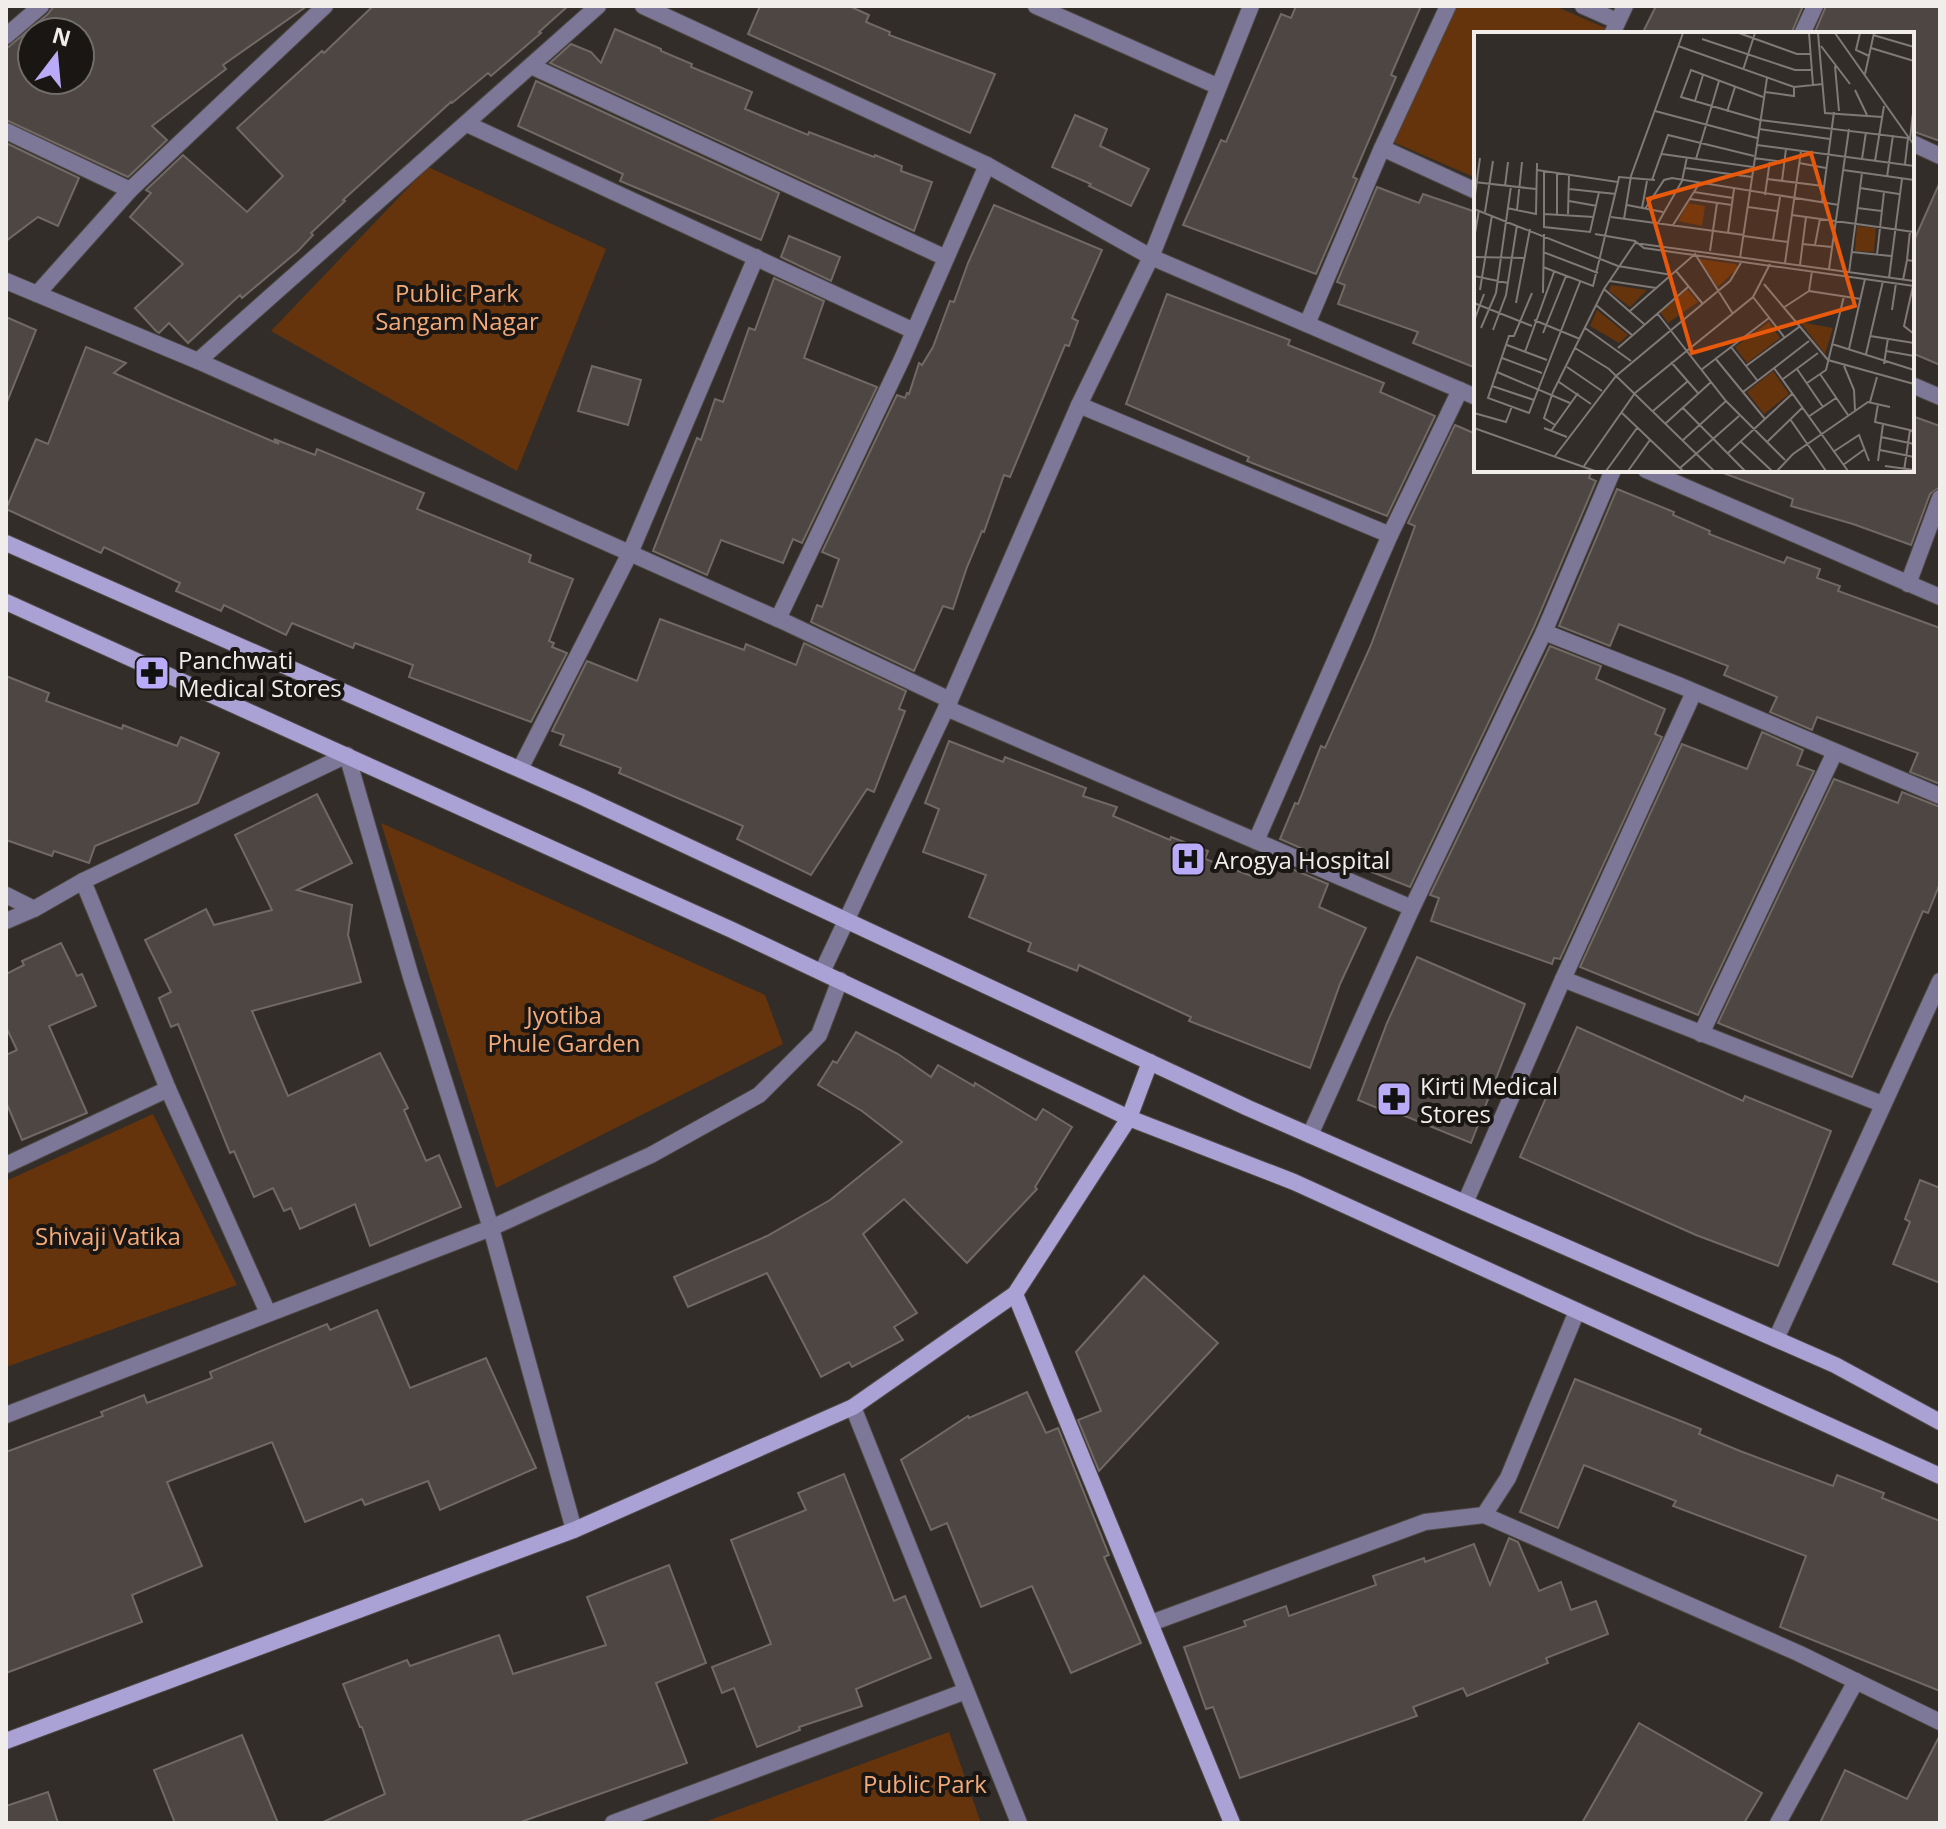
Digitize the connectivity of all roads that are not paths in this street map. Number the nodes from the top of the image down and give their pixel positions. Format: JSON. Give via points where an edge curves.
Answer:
{"nodes":[{"id":1,"x":41,"y":6,"type":"edge"},
{"id":2,"x":325,"y":6,"type":"edge"},
{"id":3,"x":598,"y":6,"type":"edge"},
{"id":4,"x":643,"y":6,"type":"edge"},
{"id":5,"x":1036,"y":6,"type":"edge"},
{"id":6,"x":1251,"y":6,"type":"edge"},
{"id":7,"x":1448,"y":6,"type":"edge"},
{"id":8,"x":1583,"y":6,"type":"edge"},
{"id":9,"x":1815,"y":6,"type":"edge"},
{"id":10,"x":1618,"y":20,"type":"edge"},
{"id":11,"x":1803,"y":32,"type":"edge"},
{"id":12,"x":6,"y":36,"type":"edge"},
{"id":13,"x":531,"y":66,"type":"junction"},
{"id":14,"x":1217,"y":86,"type":"junction"},
{"id":15,"x":467,"y":124,"type":"junction"},
{"id":16,"x":6,"y":131,"type":"edge"},
{"id":17,"x":1914,"y":144,"type":"edge"},
{"id":18,"x":1382,"y":148,"type":"junction"},
{"id":19,"x":1940,"y":156,"type":"edge"},
{"id":20,"x":987,"y":165,"type":"junction"},
{"id":21,"x":130,"y":190,"type":"junction"},
{"id":22,"x":1474,"y":190,"type":"edge"},
{"id":23,"x":756,"y":257,"type":"junction"},
{"id":24,"x":1151,"y":257,"type":"junction"},
{"id":25,"x":946,"y":258,"type":"junction"},
{"id":26,"x":6,"y":281,"type":"edge"},
{"id":27,"x":37,"y":294,"type":"junction"},
{"id":28,"x":1307,"y":324,"type":"junction"},
{"id":29,"x":914,"y":331,"type":"junction"},
{"id":30,"x":198,"y":361,"type":"junction"},
{"id":31,"x":1914,"y":386,"type":"edge"},
{"id":32,"x":1468,"y":394,"type":"edge"},
{"id":33,"x":1940,"y":397,"type":"edge"},
{"id":34,"x":1079,"y":405,"type":"junction"},
{"id":35,"x":1612,"y":472,"type":"edge"},
{"id":36,"x":1651,"y":472,"type":"edge"},
{"id":37,"x":1940,"y":498,"type":"edge"},
{"id":38,"x":1390,"y":535,"type":"junction"},
{"id":39,"x":6,"y":543,"type":"edge"},
{"id":40,"x":630,"y":553,"type":"junction"},
{"id":41,"x":1908,"y":584,"type":"junction"},
{"id":42,"x":1940,"y":597,"type":"edge"},
{"id":43,"x":6,"y":602,"type":"edge"},
{"id":44,"x":778,"y":619,"type":"junction"},
{"id":45,"x":1544,"y":632,"type":"junction"},
{"id":46,"x":1694,"y":692,"type":"junction"},
{"id":47,"x":948,"y":704,"type":"junction"},
{"id":48,"x":1835,"y":752,"type":"junction"},
{"id":49,"x":347,"y":755,"type":"junction"},
{"id":50,"x":520,"y":769,"type":"junction"},
{"id":51,"x":1940,"y":796,"type":"edge"},
{"id":52,"x":1256,"y":841,"type":"junction"},
{"id":53,"x":83,"y":881,"type":"junction"},
{"id":54,"x":6,"y":895,"type":"edge"},
{"id":55,"x":1412,"y":908,"type":"junction"},
{"id":56,"x":34,"y":909,"type":"junction"},
{"id":57,"x":846,"y":920,"type":"junction"},
{"id":58,"x":6,"y":921,"type":"edge"},
{"id":59,"x":822,"y":972,"type":"junction"},
{"id":60,"x":1563,"y":979,"type":"junction"},
{"id":61,"x":840,"y":980,"type":"junction"},
{"id":62,"x":1940,"y":981,"type":"edge"},
{"id":63,"x":1701,"y":1034,"type":"junction"},
{"id":64,"x":1150,"y":1062,"type":"junction"},
{"id":65,"x":168,"y":1089,"type":"junction"},
{"id":66,"x":1882,"y":1104,"type":"junction"},
{"id":67,"x":1129,"y":1118,"type":"junction"},
{"id":68,"x":1310,"y":1135,"type":"junction"},
{"id":69,"x":6,"y":1165,"type":"edge"},
{"id":70,"x":1465,"y":1203,"type":"junction"},
{"id":71,"x":491,"y":1228,"type":"junction"},
{"id":72,"x":1015,"y":1294,"type":"junction"},
{"id":73,"x":1577,"y":1311,"type":"junction"},
{"id":74,"x":268,"y":1313,"type":"junction"},
{"id":75,"x":1776,"y":1339,"type":"junction"},
{"id":76,"x":853,"y":1407,"type":"junction"},
{"id":77,"x":6,"y":1415,"type":"edge"},
{"id":78,"x":1940,"y":1422,"type":"edge"},
{"id":79,"x":1940,"y":1476,"type":"edge"},
{"id":80,"x":1484,"y":1515,"type":"junction"},
{"id":81,"x":574,"y":1530,"type":"junction"},
{"id":82,"x":1151,"y":1623,"type":"junction"},
{"id":83,"x":1856,"y":1681,"type":"junction"},
{"id":84,"x":966,"y":1691,"type":"junction"},
{"id":85,"x":1940,"y":1722,"type":"edge"},
{"id":86,"x":6,"y":1741,"type":"edge"},
{"id":87,"x":613,"y":1823,"type":"edge"},
{"id":88,"x":1019,"y":1823,"type":"edge"},
{"id":89,"x":1232,"y":1823,"type":"edge"},
{"id":90,"x":1778,"y":1823,"type":"edge"}],
"edges":[{"from":1,"to":12,"type":"street"},
{"from":2,"to":21,"type":"street"},
{"from":3,"to":13,"type":"street"},
{"from":4,"to":20,"type":"street"},
{"from":5,"to":14,"type":"street"},
{"from":6,"to":14,"type":"street"},
{"from":7,"to":18,"type":"street"},
{"from":8,"to":10,"type":"street"},
{"from":9,"to":11,"type":"street"},
{"from":13,"to":15,"type":"street"},
{"from":13,"to":25,"type":"street"},
{"from":14,"to":24,"type":"street"},
{"from":15,"to":23,"type":"street"},
{"from":15,"to":30,"type":"street"},
{"from":16,"to":21,"type":"street"},
{"from":17,"to":19,"type":"street"},
{"from":18,"to":22,"type":"street"},
{"from":18,"to":28,"type":"street"},
{"from":20,"to":24,"type":"street"},
{"from":20,"to":25,"type":"street"},
{"from":21,"to":27,"type":"street"},
{"from":23,"to":29,"type":"street"},
{"from":23,"to":40,"type":"street"},
{"from":24,"to":28,"type":"street"},
{"from":24,"to":34,"type":"street"},
{"from":25,"to":29,"type":"street"},
{"from":26,"to":27,"type":"street"},
{"from":27,"to":30,"type":"street"},
{"from":28,"to":32,"type":"street"},
{"from":29,"to":44,"type":"street"},
{"from":30,"to":40,"type":"street"},
{"from":31,"to":33,"type":"street"},
{"from":32,"to":38,"type":"street"},
{"from":34,"to":38,"type":"street"},
{"from":34,"to":47,"type":"street"},
{"from":35,"to":45,"type":"street"},
{"from":36,"to":41,"type":"street"},
{"from":37,"to":41,"type":"street"},
{"from":38,"to":52,"type":"street"},
{"from":39,"to":50,"type":"street"},
{"from":40,"to":44,"type":"street"},
{"from":40,"to":50,"type":"street"},
{"from":41,"to":42,"type":"street"},
{"from":43,"to":49,"type":"street"},
{"from":44,"to":47,"type":"street"},
{"from":45,"to":46,"type":"street"},
{"from":45,"to":55,"type":"street"},
{"from":46,"to":48,"type":"street"},
{"from":46,"to":60,"type":"street"},
{"from":47,"to":52,"type":"street"},
{"from":47,"to":57,"type":"street"},
{"from":48,"to":51,"type":"street"},
{"from":48,"to":63,"type":"street"},
{"from":49,"to":53,"type":"street"},
{"from":49,"to":59,"type":"street"},
{"from":49,"to":71,"type":"street"},
{"from":50,"to":57,"type":"street"},
{"from":52,"to":55,"type":"street"},
{"from":53,"to":56,"type":"street"},
{"from":53,"to":65,"type":"street"},
{"from":54,"to":56,"type":"street"},
{"from":55,"to":68,"type":"street"},
{"from":56,"to":58,"type":"street"},
{"from":57,"to":59,"type":"street"},
{"from":57,"to":64,"type":"street"},
{"from":59,"to":61,"type":"street"},
{"from":60,"to":63,"type":"street"},
{"from":60,"to":70,"type":"street"},
{"from":61,"to":67,"type":"street"},
{"from":61,"to":71,"type":"street","via":[[819,1035],[759,1095],[651,1155]]},
{"from":62,"to":66,"type":"street"},
{"from":63,"to":66,"type":"street"},
{"from":64,"to":67,"type":"street"},
{"from":64,"to":68,"type":"street"},
{"from":65,"to":69,"type":"street"},
{"from":65,"to":74,"type":"street"},
{"from":66,"to":75,"type":"street"},
{"from":67,"to":72,"type":"street"},
{"from":67,"to":73,"type":"street","via":[[1294,1182]]},
{"from":68,"to":70,"type":"street"},
{"from":70,"to":75,"type":"street"},
{"from":71,"to":74,"type":"street"},
{"from":71,"to":81,"type":"street"},
{"from":72,"to":76,"type":"street"},
{"from":72,"to":82,"type":"street"},
{"from":73,"to":79,"type":"street"},
{"from":73,"to":80,"type":"street","via":[[1508,1478]]},
{"from":74,"to":77,"type":"street"},
{"from":75,"to":78,"type":"street"},
{"from":76,"to":81,"type":"street"},
{"from":76,"to":84,"type":"street"},
{"from":80,"to":82,"type":"street","via":[[1425,1522]]},
{"from":80,"to":83,"type":"street"},
{"from":81,"to":86,"type":"street"},
{"from":82,"to":89,"type":"street"},
{"from":83,"to":85,"type":"street"},
{"from":83,"to":90,"type":"street"},
{"from":84,"to":87,"type":"street"},
{"from":84,"to":88,"type":"street"}]}
